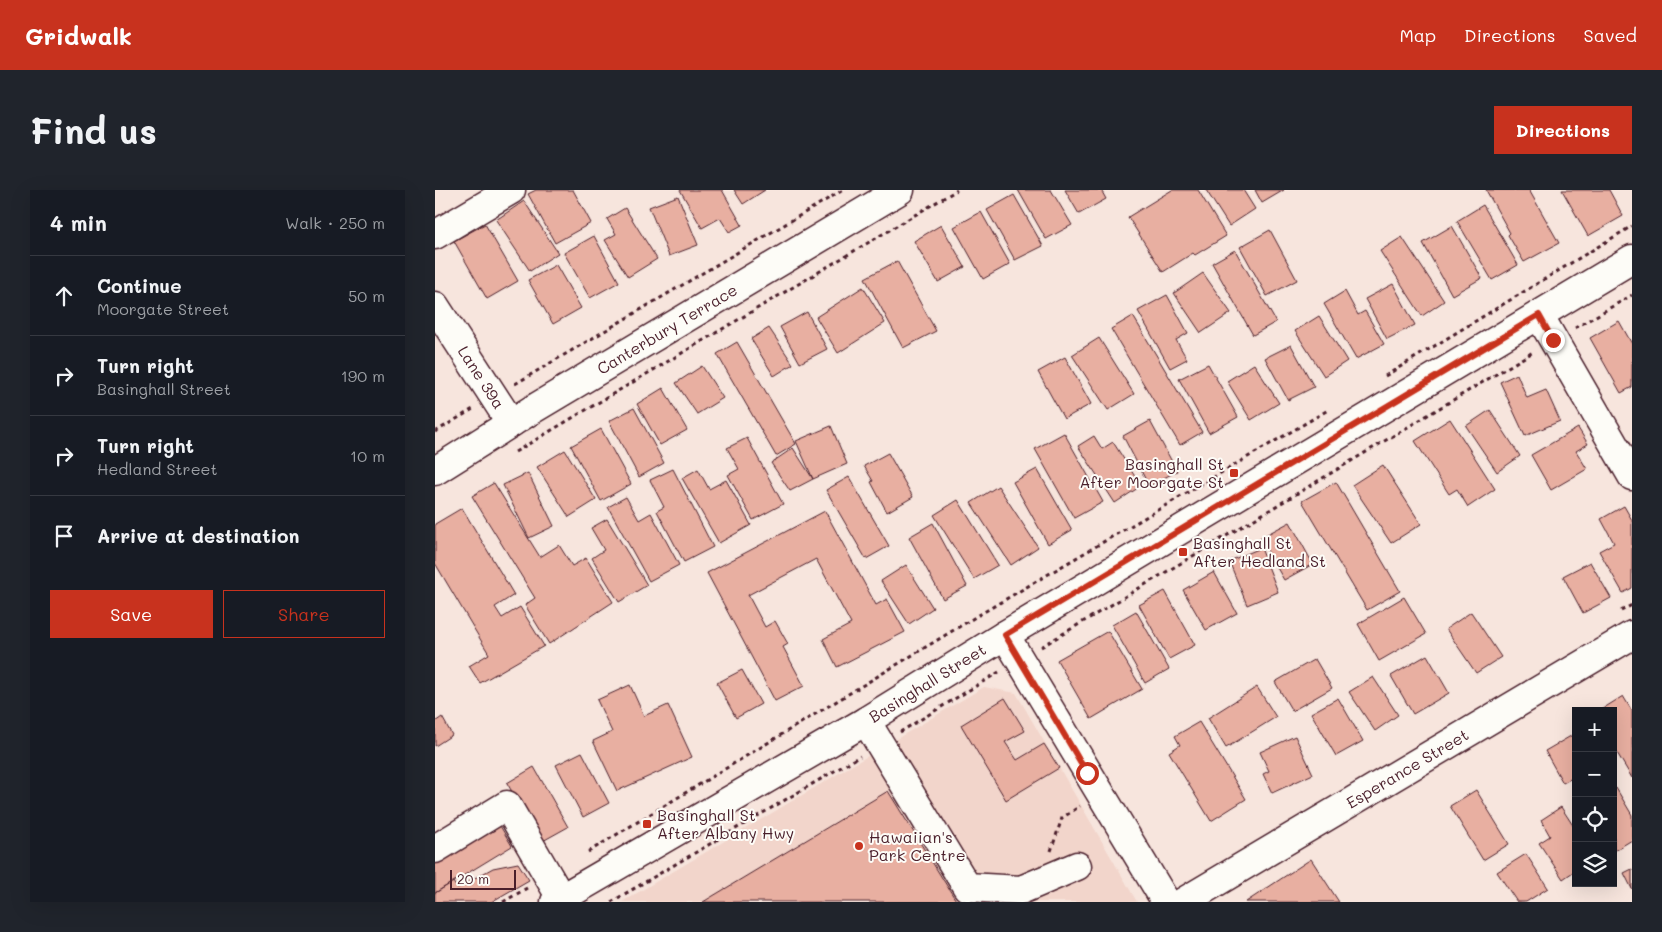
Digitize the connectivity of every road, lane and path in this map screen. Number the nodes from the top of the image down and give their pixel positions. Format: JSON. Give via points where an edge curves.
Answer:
{"nodes":[{"id":1,"x":511,"y":190,"type":"edge"},
{"id":2,"x":843,"y":190,"type":"edge"},
{"id":3,"x":900,"y":190,"type":"edge"},
{"id":4,"x":957,"y":190,"type":"edge"},
{"id":5,"x":1632,"y":226,"type":"edge"},
{"id":6,"x":435,"y":235,"type":"edge"},
{"id":7,"x":1632,"y":259,"type":"edge"},
{"id":8,"x":1632,"y":295,"type":"edge"},
{"id":9,"x":435,"y":306,"type":"edge"},
{"id":10,"x":1539,"y":315,"type":"junction"},
{"id":11,"x":1572,"y":330,"type":"dead end"},
{"id":12,"x":1538,"y":349,"type":"dead end"},
{"id":13,"x":1381,"y":378,"type":"dead end"},
{"id":14,"x":495,"y":396,"type":"junction"},
{"id":15,"x":1330,"y":409,"type":"dead end"},
{"id":16,"x":511,"y":423,"type":"junction"},
{"id":17,"x":435,"y":432,"type":"edge"},
{"id":18,"x":512,"y":454,"type":"dead end"},
{"id":19,"x":435,"y":470,"type":"edge"},
{"id":20,"x":1632,"y":476,"type":"edge"},
{"id":21,"x":1005,"y":635,"type":"junction"},
{"id":22,"x":1632,"y":635,"type":"edge"},
{"id":23,"x":1041,"y":647,"type":"dead end"},
{"id":24,"x":1000,"y":672,"type":"dead end"},
{"id":25,"x":873,"y":732,"type":"junction"},
{"id":26,"x":435,"y":849,"type":"edge"},
{"id":27,"x":582,"y":855,"type":"dead end"},
{"id":28,"x":1077,"y":866,"type":"dead end"},
{"id":29,"x":555,"y":892,"type":"edge"},
{"id":30,"x":503,"y":902,"type":"edge"},
{"id":31,"x":611,"y":902,"type":"edge"},
{"id":32,"x":1166,"y":902,"type":"edge"},
{"id":33,"x":1183,"y":902,"type":"edge"}],
"edges":[{"from":1,"to":6,"type":"street"},
{"from":2,"to":14,"type":"path"},
{"from":3,"to":16,"type":"street","name":"Canterbury Terrace"},
{"from":4,"to":18,"type":"path"},
{"from":5,"to":13,"type":"path"},
{"from":7,"to":10,"type":"street","name":"Basinghall Street"},
{"from":8,"to":11,"type":"path"},
{"from":9,"to":14,"type":"street","name":"Lane 39a"},
{"from":10,"to":20,"type":"street"},
{"from":10,"to":21,"type":"street","name":"Basinghall Street"},
{"from":12,"to":23,"type":"path"},
{"from":14,"to":16,"type":"street","name":"Lane 39a"},
{"from":14,"to":17,"type":"path"},
{"from":15,"to":27,"type":"path","via":[[971,620]]},
{"from":16,"to":19,"type":"street","name":"Canterbury Terrace"},
{"from":21,"to":25,"type":"street","name":"Basinghall Street"},
{"from":21,"to":32,"type":"street"},
{"from":22,"to":33,"type":"street","name":"Esperance Street"},
{"from":24,"to":25,"type":"path"},
{"from":25,"to":28,"type":"street","via":[[967,887],[1021,890]]},
{"from":25,"to":29,"type":"street","name":"Basinghall Street"},
{"from":25,"to":31,"type":"path"},
{"from":26,"to":29,"type":"street","via":[[507,805]]},
{"from":29,"to":30,"type":"path"}]}
